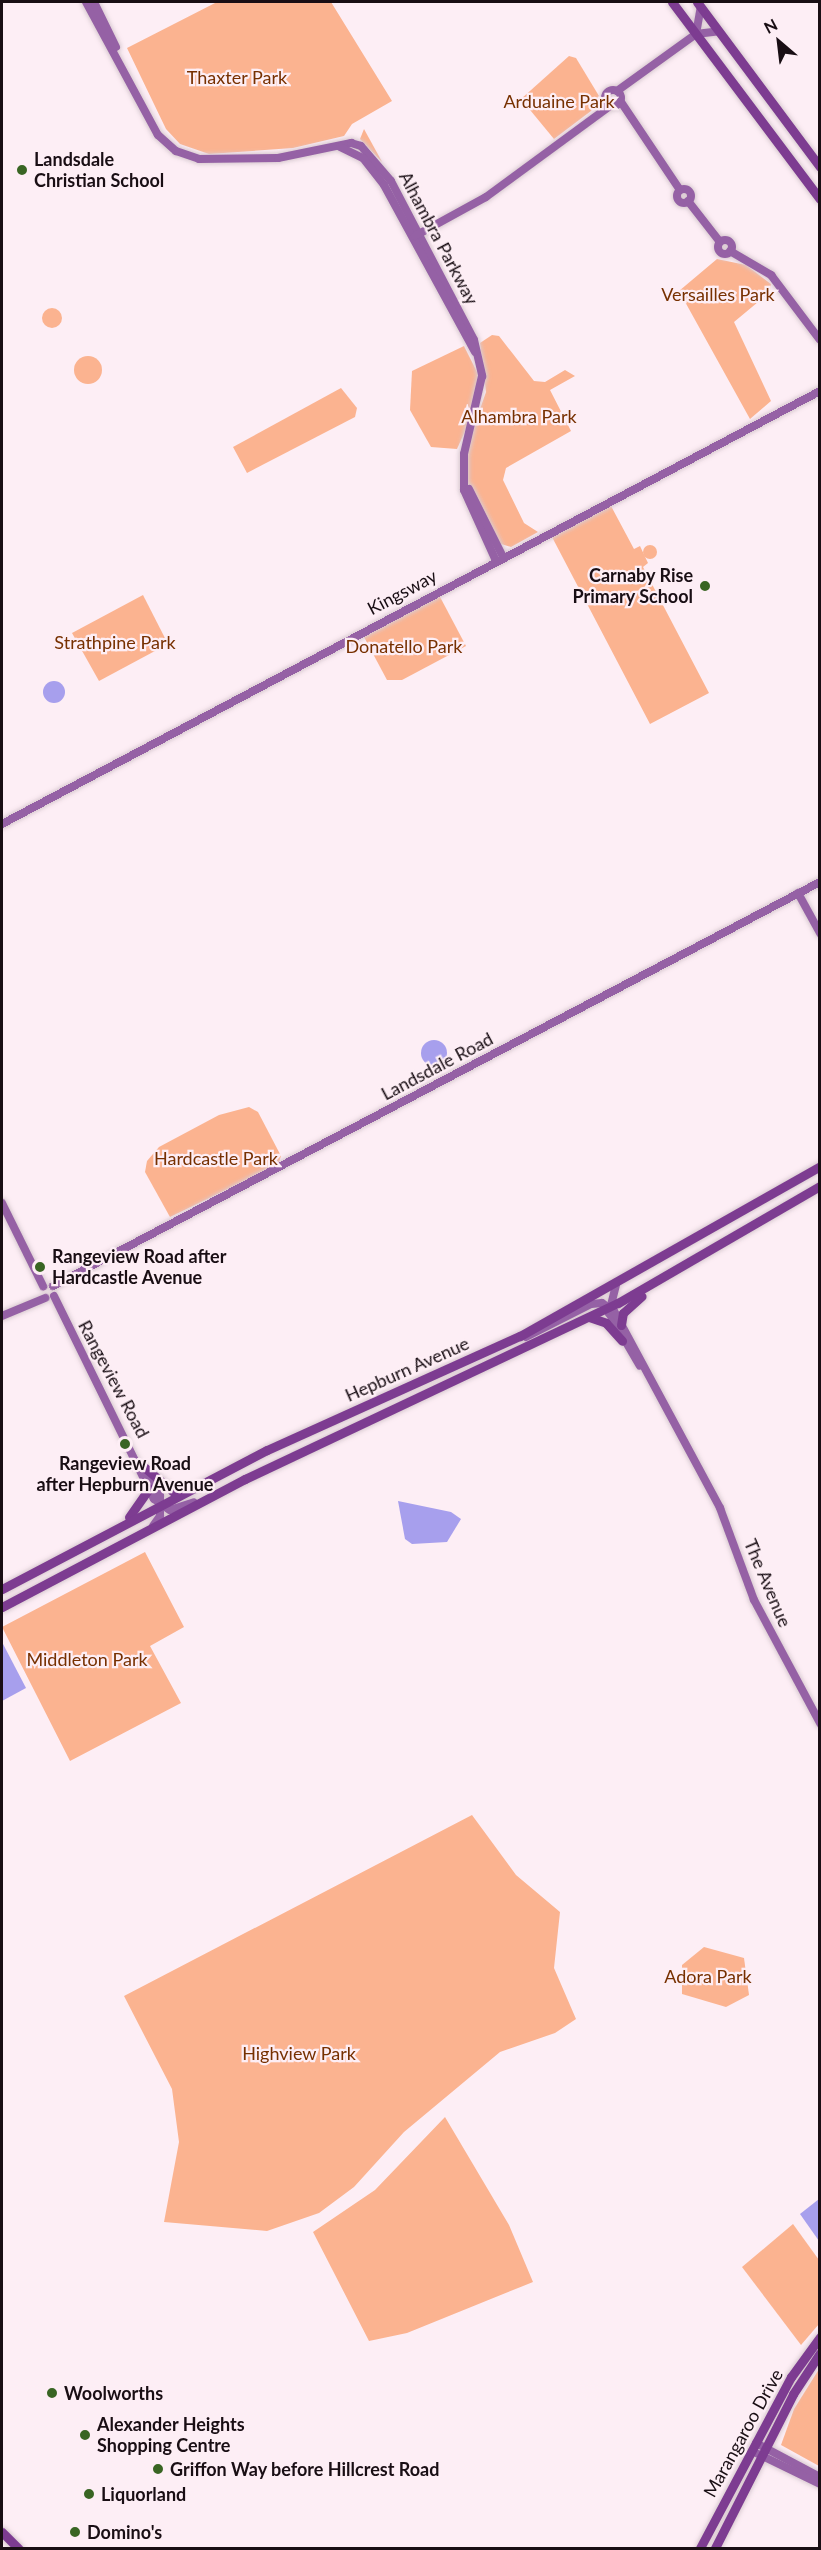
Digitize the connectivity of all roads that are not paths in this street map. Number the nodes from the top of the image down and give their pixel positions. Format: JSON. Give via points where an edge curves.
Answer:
{"nodes":[{"id":1,"x":86,"y":2,"type":"edge"},
{"id":2,"x":94,"y":2,"type":"edge"},
{"id":3,"x":672,"y":2,"type":"edge"},
{"id":4,"x":699,"y":4,"type":"edge"},
{"id":5,"x":719,"y":31,"type":"junction"},
{"id":6,"x":696,"y":34,"type":"junction"},
{"id":7,"x":122,"y":65,"type":"junction"},
{"id":8,"x":615,"y":101,"type":"junction"},
{"id":9,"x":819,"y":167,"type":"edge"},
{"id":10,"x":819,"y":200,"type":"edge"},
{"id":11,"x":416,"y":235,"type":"junction"},
{"id":12,"x":819,"y":340,"type":"edge"},
{"id":13,"x":819,"y":391,"type":"edge"},
{"id":14,"x":500,"y":559,"type":"junction"},
{"id":15,"x":2,"y":824,"type":"edge"},
{"id":16,"x":819,"y":882,"type":"edge"},
{"id":17,"x":798,"y":893,"type":"junction"},
{"id":18,"x":819,"y":933,"type":"edge"},
{"id":19,"x":819,"y":1166,"type":"edge"},
{"id":20,"x":819,"y":1186,"type":"edge"},
{"id":21,"x":2,"y":1203,"type":"edge"},
{"id":22,"x":690,"y":1263,"type":"junction"},
{"id":23,"x":616,"y":1285,"type":"junction"},
{"id":24,"x":49,"y":1292,"type":"junction"},
{"id":25,"x":609,"y":1308,"type":"junction"},
{"id":26,"x":2,"y":1316,"type":"edge"},
{"id":27,"x":589,"y":1317,"type":"junction"},
{"id":28,"x":621,"y":1325,"type":"junction"},
{"id":29,"x":520,"y":1335,"type":"junction"},
{"id":30,"x":622,"y":1341,"type":"junction"},
{"id":31,"x":640,"y":1366,"type":"junction"},
{"id":32,"x":692,"y":1452,"type":"junction"},
{"id":33,"x":142,"y":1465,"type":"junction"},
{"id":34,"x":231,"y":1486,"type":"junction"},
{"id":35,"x":149,"y":1488,"type":"junction"},
{"id":36,"x":177,"y":1495,"type":"junction"},
{"id":37,"x":160,"y":1504,"type":"junction"},
{"id":38,"x":153,"y":1526,"type":"junction"},
{"id":39,"x":105,"y":1534,"type":"junction"},
{"id":40,"x":2,"y":1589,"type":"edge"},
{"id":41,"x":2,"y":1607,"type":"edge"},
{"id":42,"x":819,"y":1714,"type":"edge"},
{"id":43,"x":819,"y":1723,"type":"edge"},
{"id":44,"x":819,"y":2337,"type":"edge"},
{"id":45,"x":819,"y":2353,"type":"edge"},
{"id":46,"x":754,"y":2447,"type":"junction"},
{"id":47,"x":765,"y":2453,"type":"junction"},
{"id":48,"x":819,"y":2477,"type":"edge"},
{"id":49,"x":819,"y":2484,"type":"edge"},
{"id":50,"x":2,"y":2532,"type":"edge"},
{"id":51,"x":18,"y":2548,"type":"edge"},
{"id":52,"x":700,"y":2548,"type":"edge"},
{"id":53,"x":715,"y":2548,"type":"edge"}],
"edges":[{"from":1,"to":7,"type":"street","name":"Alhambra Parkway"},
{"from":2,"to":7,"type":"street","name":"Alhambra Parkway"},
{"from":3,"to":6,"type":"main road"},
{"from":4,"to":5,"type":"main road"},
{"from":4,"to":6,"type":"street"},
{"from":5,"to":6,"type":"street"},
{"from":5,"to":9,"type":"main road"},
{"from":6,"to":8,"type":"street"},
{"from":6,"to":10,"type":"main road"},
{"from":7,"to":11,"type":"street","name":"Alhambra Parkway","via":[[158,135],[189,157],[278,158],[326,146],[349,148],[363,158]]},
{"from":8,"to":11,"type":"street","via":[[486,197]]},
{"from":8,"to":12,"type":"street","via":[[680,190],[690,191],[688,201],[720,242],[719,251],[730,251],[771,275]]},
{"from":11,"to":14,"type":"street","name":"Alhambra Parkway","via":[[475,353],[481,386],[464,454],[464,478],[468,505]]},
{"from":13,"to":14,"type":"street","name":"Kingsway"},
{"from":14,"to":15,"type":"street","name":"Kingsway"},
{"from":16,"to":17,"type":"street","name":"Landsdale Road"},
{"from":17,"to":18,"type":"street"},
{"from":17,"to":24,"type":"street","name":"Landsdale Road"},
{"from":19,"to":23,"type":"main road","name":"Hepburn Avenue"},
{"from":20,"to":22,"type":"main road","name":"Hepburn Avenue"},
{"from":21,"to":24,"type":"street","name":"Rangeview Road"},
{"from":22,"to":25,"type":"main road","name":"Hepburn Avenue"},
{"from":22,"to":28,"type":"main road","via":[[631,1304]]},
{"from":23,"to":25,"type":"street"},
{"from":23,"to":29,"type":"main road","name":"Hepburn Avenue"},
{"from":24,"to":26,"type":"street","name":"Landsdale Road"},
{"from":24,"to":33,"type":"street","name":"Rangeview Road"},
{"from":25,"to":27,"type":"main road","name":"Hepburn Avenue"},
{"from":25,"to":28,"type":"street","name":"The Avenue"},
{"from":25,"to":29,"type":"street","via":[[591,1304]]},
{"from":25,"to":30,"type":"street","name":"The Avenue"},
{"from":27,"to":30,"type":"main road","via":[[606,1323]]},
{"from":27,"to":34,"type":"main road","name":"Hepburn Avenue"},
{"from":28,"to":31,"type":"street","name":"The Avenue"},
{"from":29,"to":36,"type":"main road","name":"Hepburn Avenue"},
{"from":30,"to":31,"type":"street","name":"The Avenue"},
{"from":31,"to":32,"type":"street","name":"The Avenue"},
{"from":32,"to":42,"type":"street","name":"The Avenue","via":[[716,1489],[756,1590]]},
{"from":32,"to":43,"type":"street","name":"The Avenue","via":[[788,1671]]},
{"from":33,"to":35,"type":"street","name":"Rangeview Road"},
{"from":33,"to":36,"type":"main road","via":[[162,1488]]},
{"from":33,"to":37,"type":"street","name":"Rangeview Road"},
{"from":34,"to":37,"type":"street","via":[[178,1508]]},
{"from":34,"to":38,"type":"main road","name":"Hepburn Avenue"},
{"from":35,"to":37,"type":"street","name":"Rangeview Road"},
{"from":35,"to":39,"type":"main road","via":[[140,1508]]},
{"from":36,"to":37,"type":"main road","name":"Hepburn Avenue"},
{"from":37,"to":38,"type":"street"},
{"from":37,"to":39,"type":"main road","name":"Hepburn Avenue"},
{"from":38,"to":41,"type":"main road","name":"Hepburn Avenue"},
{"from":39,"to":40,"type":"main road","name":"Hepburn Avenue"},
{"from":44,"to":46,"type":"main road","name":"Marangaroo Drive"},
{"from":45,"to":47,"type":"main road","name":"Marangaroo Drive"},
{"from":46,"to":47,"type":"street"},
{"from":46,"to":52,"type":"main road","name":"Marangaroo Drive"},
{"from":47,"to":48,"type":"street"},
{"from":47,"to":49,"type":"street"},
{"from":47,"to":53,"type":"main road","name":"Marangaroo Drive"},
{"from":50,"to":51,"type":"main road"}]}
